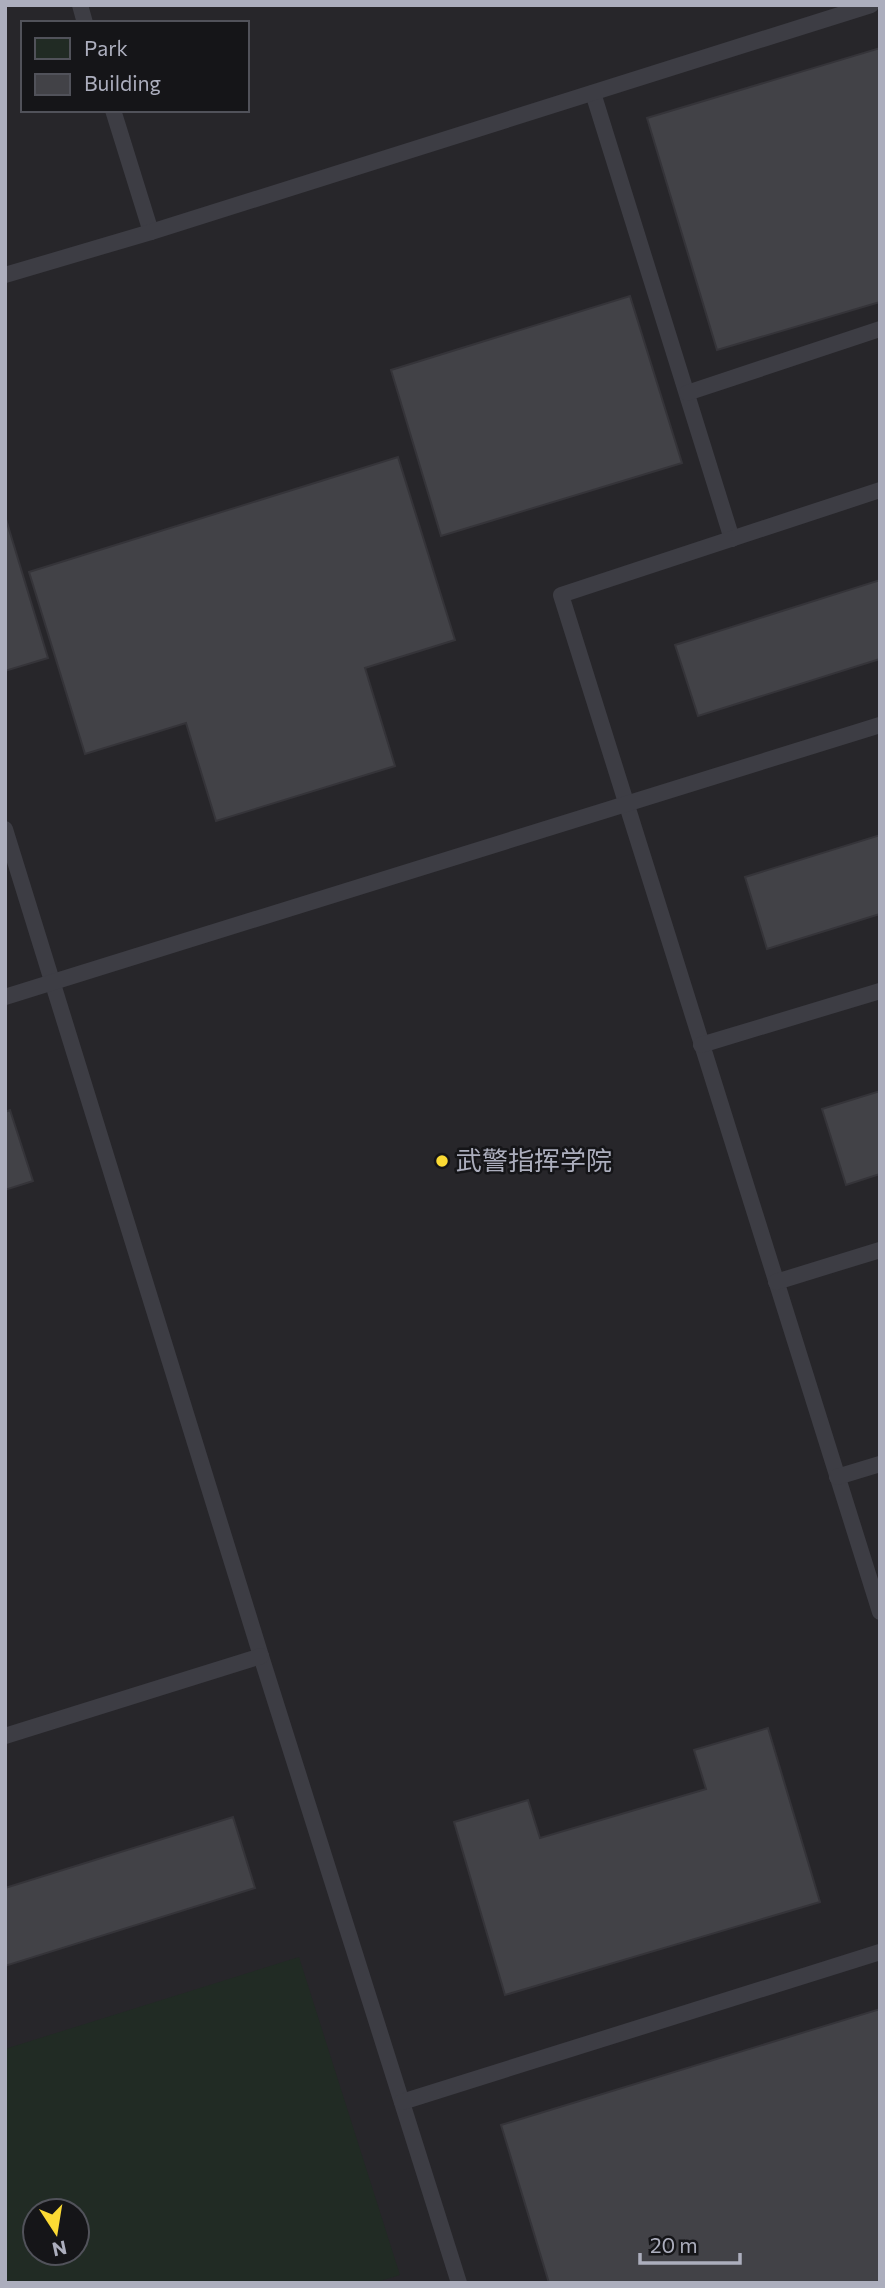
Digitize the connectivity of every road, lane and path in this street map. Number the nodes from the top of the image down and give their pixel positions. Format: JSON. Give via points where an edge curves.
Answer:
{"nodes":[{"id":1,"x":871,"y":5,"type":"edge"},
{"id":2,"x":593,"y":93,"type":"junction"},
{"id":3,"x":114,"y":112,"type":"edge"},
{"id":4,"x":150,"y":232,"type":"junction"},
{"id":5,"x":5,"y":275,"type":"edge"},
{"id":6,"x":880,"y":329,"type":"edge"},
{"id":7,"x":687,"y":393,"type":"junction"},
{"id":8,"x":880,"y":490,"type":"edge"},
{"id":9,"x":733,"y":539,"type":"junction"},
{"id":10,"x":880,"y":724,"type":"edge"},
{"id":11,"x":626,"y":805,"type":"junction"},
{"id":12,"x":5,"y":829,"type":"edge"},
{"id":13,"x":52,"y":982,"type":"junction"},
{"id":14,"x":880,"y":991,"type":"edge"},
{"id":15,"x":5,"y":997,"type":"edge"},
{"id":16,"x":701,"y":1045,"type":"junction"},
{"id":17,"x":880,"y":1250,"type":"edge"},
{"id":18,"x":776,"y":1282,"type":"junction"},
{"id":19,"x":880,"y":1464,"type":"edge"},
{"id":20,"x":837,"y":1477,"type":"junction"},
{"id":21,"x":880,"y":1612,"type":"edge"},
{"id":22,"x":261,"y":1656,"type":"junction"},
{"id":23,"x":5,"y":1736,"type":"edge"},
{"id":24,"x":880,"y":1952,"type":"edge"},
{"id":25,"x":402,"y":2102,"type":"junction"},
{"id":26,"x":459,"y":2283,"type":"edge"}],
"edges":[{"from":1,"to":2,"type":"lane"},
{"from":2,"to":4,"type":"lane"},
{"from":2,"to":7,"type":"lane"},
{"from":3,"to":4,"type":"lane"},
{"from":4,"to":5,"type":"lane"},
{"from":6,"to":7,"type":"lane"},
{"from":7,"to":9,"type":"lane"},
{"from":8,"to":9,"type":"lane"},
{"from":9,"to":11,"type":"lane","via":[[561,595]]},
{"from":10,"to":11,"type":"lane"},
{"from":11,"to":13,"type":"lane"},
{"from":11,"to":16,"type":"lane"},
{"from":12,"to":13,"type":"lane"},
{"from":13,"to":15,"type":"lane"},
{"from":13,"to":22,"type":"lane"},
{"from":14,"to":16,"type":"lane"},
{"from":16,"to":18,"type":"lane"},
{"from":17,"to":18,"type":"lane"},
{"from":18,"to":20,"type":"lane"},
{"from":19,"to":20,"type":"lane"},
{"from":20,"to":21,"type":"lane"},
{"from":22,"to":23,"type":"lane"},
{"from":22,"to":25,"type":"lane"},
{"from":24,"to":25,"type":"lane"},
{"from":25,"to":26,"type":"lane"}]}
